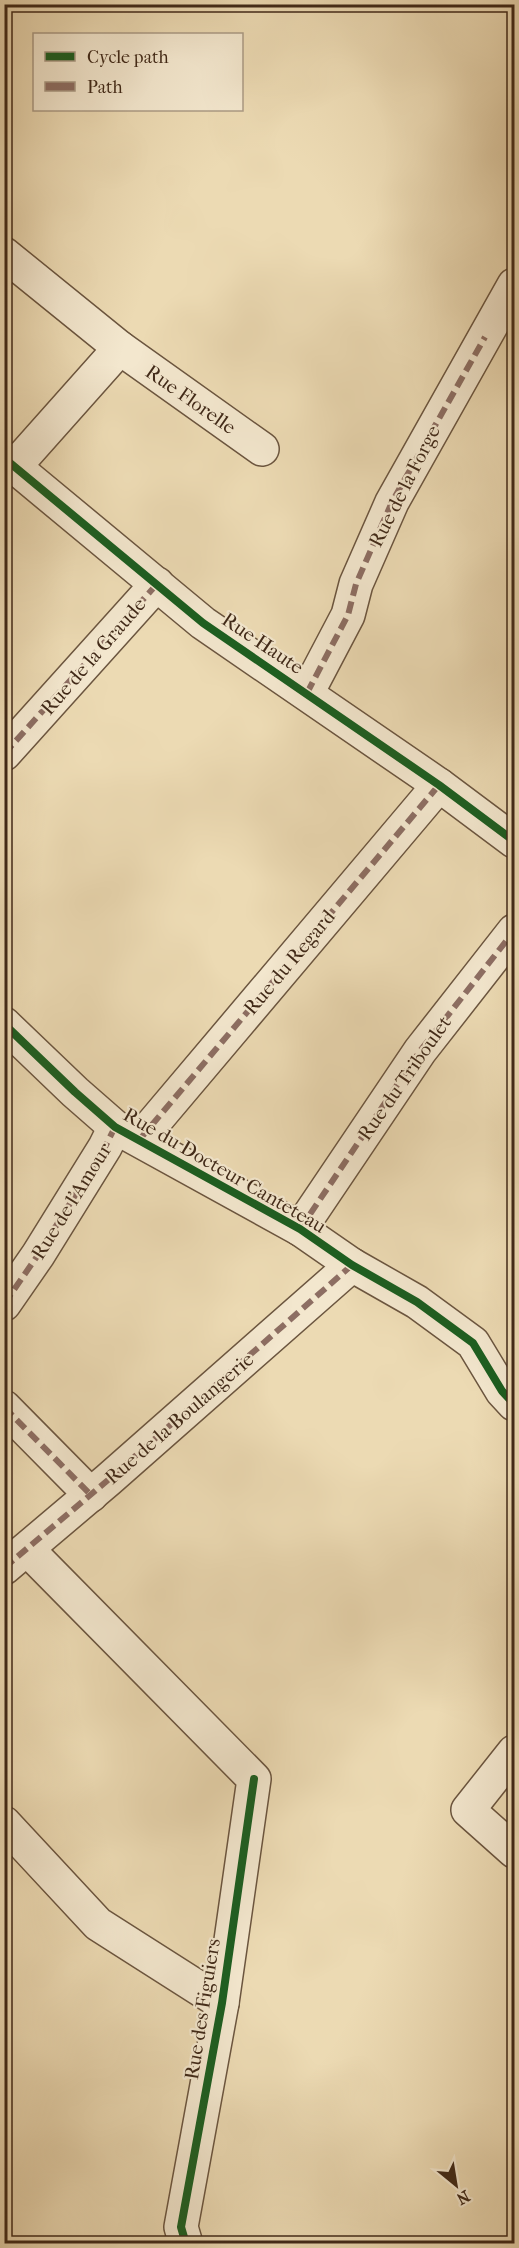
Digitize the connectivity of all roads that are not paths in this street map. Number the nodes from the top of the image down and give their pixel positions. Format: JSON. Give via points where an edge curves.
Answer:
{"nodes":[{"id":1,"x":4,"y":254,"type":"edge"},
{"id":2,"x":514,"y":285,"type":"edge"},
{"id":3,"x":120,"y":348,"type":"junction"},
{"id":4,"x":262,"y":449,"type":"dead end"},
{"id":5,"x":10,"y":462,"type":"edge"},
{"id":6,"x":157,"y":584,"type":"junction"},
{"id":7,"x":307,"y":693,"type":"junction"},
{"id":8,"x":4,"y":754,"type":"edge"},
{"id":9,"x":439,"y":785,"type":"junction"},
{"id":10,"x":514,"y":841,"type":"edge"},
{"id":11,"x":514,"y":931,"type":"edge"},
{"id":12,"x":4,"y":1024,"type":"edge"},
{"id":13,"x":128,"y":1133,"type":"junction"},
{"id":14,"x":300,"y":1229,"type":"junction"},
{"id":15,"x":352,"y":1265,"type":"junction"},
{"id":16,"x":4,"y":1304,"type":"edge"},
{"id":17,"x":514,"y":1404,"type":"edge"},
{"id":18,"x":4,"y":1407,"type":"edge"},
{"id":19,"x":91,"y":1495,"type":"junction"},
{"id":20,"x":16,"y":1559,"type":"edge"},
{"id":21,"x":514,"y":1752,"type":"edge"},
{"id":22,"x":5,"y":1823,"type":"edge"},
{"id":23,"x":514,"y":1851,"type":"edge"},
{"id":24,"x":222,"y":2003,"type":"junction"},
{"id":25,"x":186,"y":2244,"type":"edge"}],
"edges":[{"from":1,"to":3,"type":"street","name":"Rue Florelle"},
{"from":2,"to":7,"type":"street","name":"Rue de la Forge","via":[[392,501],[356,584],[348,615]]},
{"from":3,"to":4,"type":"street","name":"Rue Florelle"},
{"from":3,"to":5,"type":"street"},
{"from":5,"to":6,"type":"street","name":"Rue Haute"},
{"from":6,"to":7,"type":"street","name":"Rue Haute","via":[[203,623]]},
{"from":6,"to":8,"type":"street","name":"Rue de la Graude"},
{"from":7,"to":9,"type":"street","name":"Rue Haute"},
{"from":9,"to":10,"type":"street","name":"Rue Haute"},
{"from":9,"to":13,"type":"street","name":"Rue du Regard"},
{"from":11,"to":14,"type":"street","name":"Rue du Triboulet","via":[[420,1051]]},
{"from":12,"to":13,"type":"street","name":"Rue du Docteur Canteteau","via":[[75,1092]]},
{"from":13,"to":14,"type":"street","name":"Rue du Docteur Canteteau"},
{"from":13,"to":16,"type":"street","name":"Rue de l'Amour","via":[[105,1147]]},
{"from":14,"to":15,"type":"street","name":"Rue du Docteur Canteteau"},
{"from":15,"to":17,"type":"street","name":"Rue du Docteur Canteteau","via":[[417,1302],[473,1343]]},
{"from":15,"to":19,"type":"street","name":"Rue de la Boulangerie"},
{"from":18,"to":19,"type":"street"},
{"from":19,"to":20,"type":"street","name":"Rue de la Boulangerie"},
{"from":20,"to":24,"type":"street","name":"Rue des Figuiers","via":[[254,1779]]},
{"from":21,"to":23,"type":"street","via":[[468,1810]]},
{"from":22,"to":24,"type":"street","via":[[98,1924]]},
{"from":24,"to":25,"type":"street","name":"Rue des Figuiers","via":[[181,2227]]}]}
